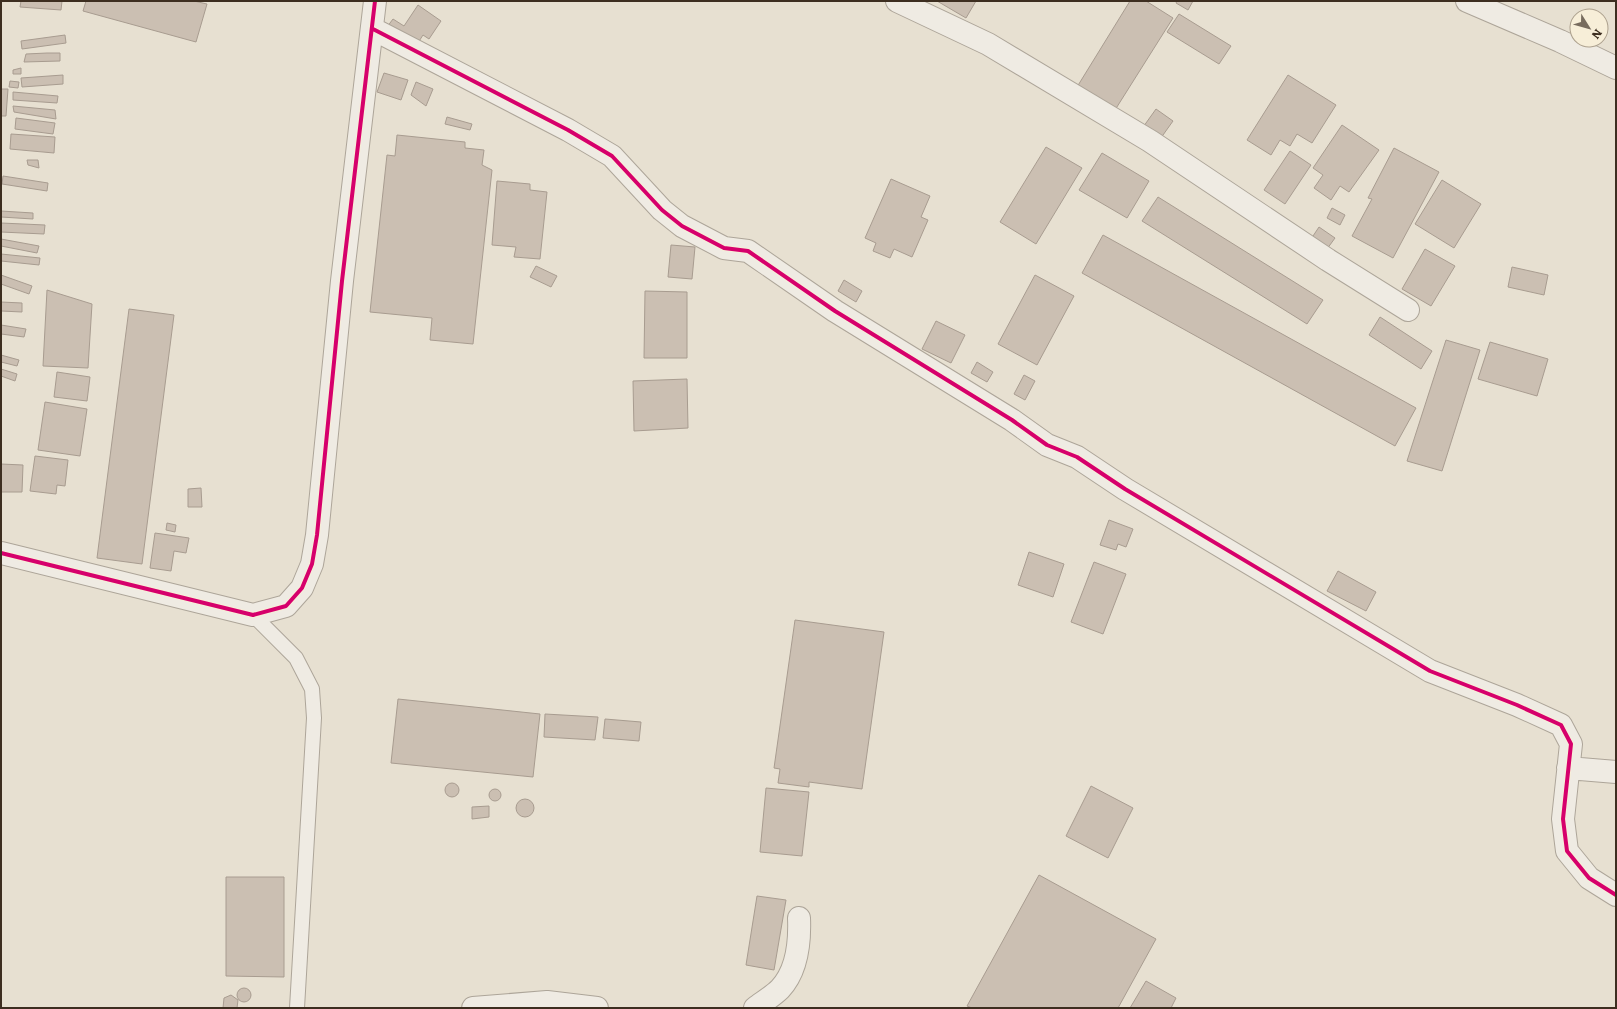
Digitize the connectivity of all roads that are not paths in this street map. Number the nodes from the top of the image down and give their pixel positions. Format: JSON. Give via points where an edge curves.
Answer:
{"nodes":[{"id":1,"x":375,"y":1,"type":"edge"},
{"id":2,"x":897,"y":1,"type":"edge"},
{"id":3,"x":1467,"y":1,"type":"edge"},
{"id":4,"x":373,"y":29,"type":"junction"},
{"id":5,"x":1616,"y":68,"type":"edge"},
{"id":6,"x":1408,"y":310,"type":"dead end"},
{"id":7,"x":1,"y":553,"type":"edge"},
{"id":8,"x":252,"y":615,"type":"junction"},
{"id":9,"x":1568,"y":768,"type":"junction"},
{"id":10,"x":1616,"y":772,"type":"edge"},
{"id":11,"x":1616,"y":895,"type":"edge"},
{"id":12,"x":799,"y":918,"type":"dead end"},
{"id":13,"x":296,"y":1008,"type":"edge"},
{"id":14,"x":473,"y":1008,"type":"edge"},
{"id":15,"x":597,"y":1008,"type":"edge"},
{"id":16,"x":755,"y":1008,"type":"edge"}],
"edges":[{"from":1,"to":4,"type":"street"},
{"from":2,"to":6,"type":"street","via":[[988,44],[1150,141],[1328,260]]},
{"from":3,"to":5,"type":"street"},
{"from":4,"to":8,"type":"street","via":[[342,281],[312,564],[302,588],[286,606]]},
{"from":4,"to":9,"type":"street","via":[[568,130],[612,156],[662,210],[682,226],[724,248],[748,251],[835,310],[1012,420],[1047,446],[1077,457],[1430,671],[1561,725],[1571,744]]},
{"from":7,"to":8,"type":"street"},
{"from":8,"to":13,"type":"lane","via":[[296,658],[312,689],[314,718]]},
{"from":9,"to":10,"type":"street"},
{"from":9,"to":11,"type":"street","via":[[1563,819],[1567,851],[1589,878]]},
{"from":12,"to":16,"type":"street","via":[[800,941],[792,970],[780,989]]},
{"from":14,"to":15,"type":"street","via":[[547,1002]]}]}
